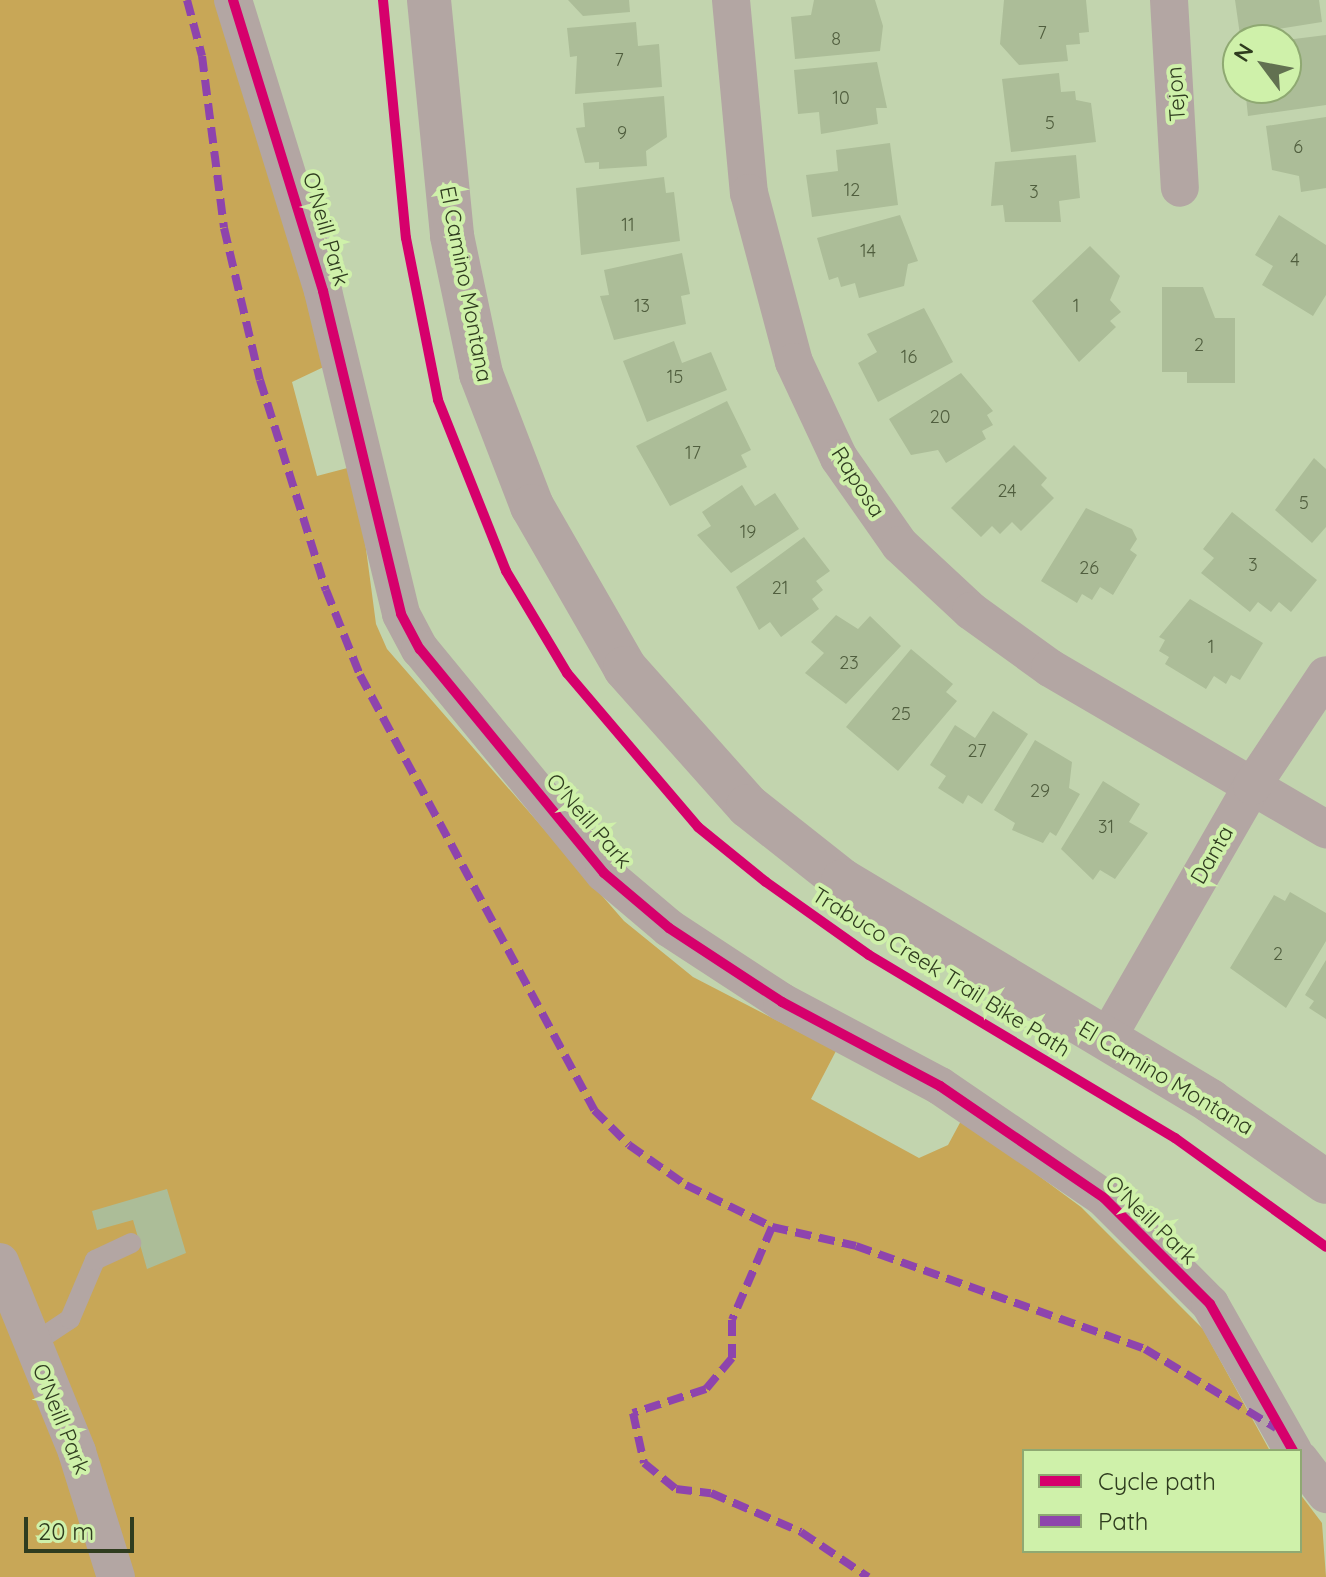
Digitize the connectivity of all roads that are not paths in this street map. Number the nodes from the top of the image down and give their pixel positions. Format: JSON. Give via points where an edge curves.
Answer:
{"nodes":[{"id":1,"x":233,"y":0,"type":"edge"},
{"id":2,"x":429,"y":0,"type":"edge"},
{"id":3,"x":731,"y":0,"type":"edge"},
{"id":4,"x":1169,"y":0,"type":"edge"},
{"id":5,"x":1180,"y":188,"type":"dead end"},
{"id":6,"x":1326,"y":675,"type":"edge"},
{"id":7,"x":1252,"y":786,"type":"junction"},
{"id":8,"x":1326,"y":829,"type":"edge"},
{"id":9,"x":1106,"y":1040,"type":"junction"},
{"id":10,"x":1326,"y":1182,"type":"edge"},
{"id":11,"x":131,"y":1243,"type":"dead end"},
{"id":12,"x":0,"y":1262,"type":"edge"},
{"id":13,"x":31,"y":1345,"type":"junction"},
{"id":14,"x":1292,"y":1449,"type":"edge"},
{"id":15,"x":1302,"y":1463,"type":"edge"},
{"id":16,"x":1326,"y":1494,"type":"edge"},
{"id":17,"x":116,"y":1577,"type":"edge"}],
"edges":[{"from":1,"to":14,"type":"street","name":"O'Neill Park","via":[[323,291],[401,614],[420,649],[604,873],[669,928],[782,1002],[940,1086],[1104,1198],[1210,1304]]},
{"from":2,"to":9,"type":"street","name":"El Camino Montana","via":[[452,236],[481,374],[532,506],[625,668],[704,762],[793,843],[898,917]]},
{"from":3,"to":7,"type":"street","name":"Raposa","via":[[759,237],[794,362],[839,458],[900,545],[971,611],[1050,668]]},
{"from":4,"to":5,"type":"street","name":"Tejon"},
{"from":6,"to":7,"type":"street","name":"Danta"},
{"from":7,"to":8,"type":"street","name":"Raposa"},
{"from":7,"to":9,"type":"street","name":"Danta"},
{"from":9,"to":10,"type":"street","name":"El Camino Montana","via":[[1210,1101]]},
{"from":11,"to":13,"type":"lane","via":[[95,1260],[70,1319]]},
{"from":12,"to":13,"type":"street","name":"O'Neill Park"},
{"from":13,"to":17,"type":"street","name":"O'Neill Park","via":[[77,1452]]},
{"from":15,"to":16,"type":"street"}]}
